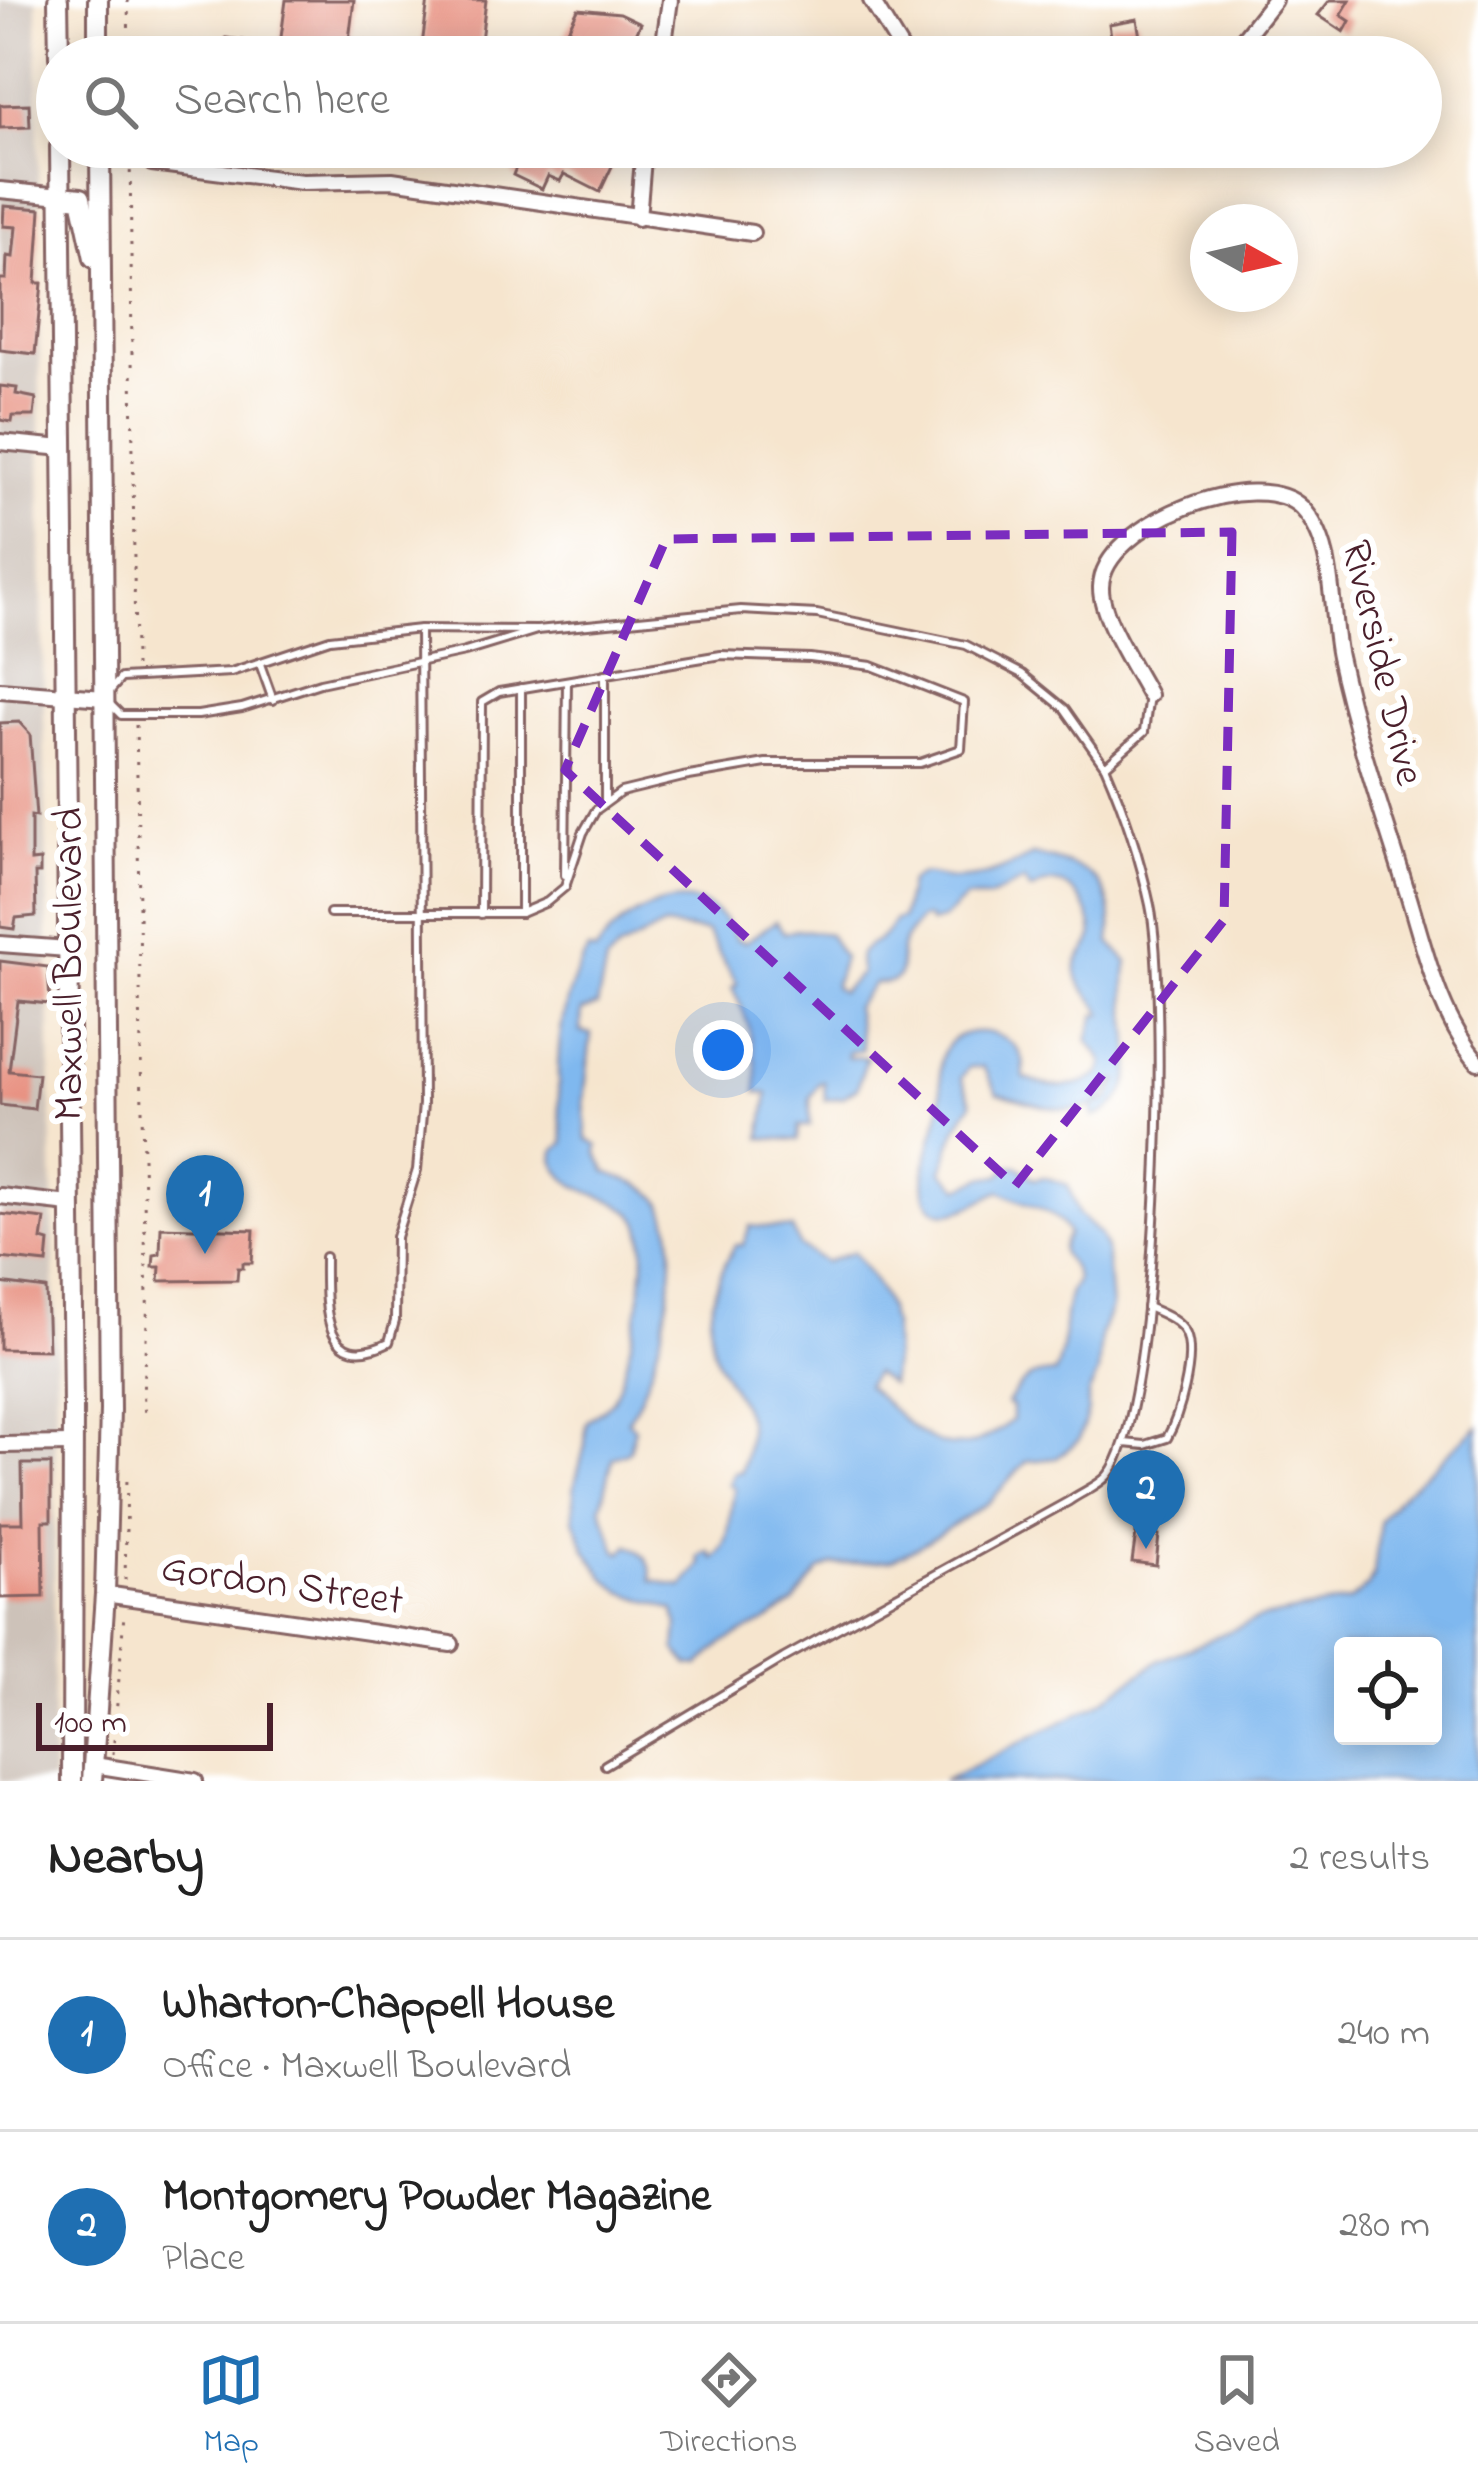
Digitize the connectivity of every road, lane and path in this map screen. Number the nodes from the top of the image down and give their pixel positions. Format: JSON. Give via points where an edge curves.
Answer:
{"nodes":[{"id":1,"x":58,"y":0,"type":"edge"},
{"id":2,"x":98,"y":0,"type":"edge"},
{"id":3,"x":128,"y":0,"type":"edge"},
{"id":4,"x":670,"y":0,"type":"edge"},
{"id":5,"x":872,"y":0,"type":"edge"},
{"id":6,"x":1274,"y":0,"type":"edge"},
{"id":7,"x":59,"y":36,"type":"edge"},
{"id":8,"x":98,"y":36,"type":"edge"},
{"id":9,"x":129,"y":36,"type":"edge"},
{"id":10,"x":665,"y":36,"type":"edge"},
{"id":11,"x":893,"y":36,"type":"edge"},
{"id":12,"x":1246,"y":36,"type":"edge"},
{"id":13,"x":60,"y":168,"type":"edge"},
{"id":14,"x":100,"y":168,"type":"edge"},
{"id":15,"x":130,"y":168,"type":"edge"},
{"id":16,"x":191,"y":168,"type":"edge"},
{"id":17,"x":642,"y":168,"type":"edge"},
{"id":18,"x":0,"y":190,"type":"edge"},
{"id":19,"x":61,"y":196,"type":"junction"},
{"id":20,"x":638,"y":218,"type":"junction"},
{"id":21,"x":752,"y":232,"type":"dead end"},
{"id":22,"x":101,"y":280,"type":"junction"},
{"id":23,"x":0,"y":442,"type":"edge"},
{"id":24,"x":63,"y":448,"type":"junction"},
{"id":25,"x":420,"y":629,"type":"junction"},
{"id":26,"x":537,"y":630,"type":"junction"},
{"id":27,"x":422,"y":662,"type":"junction"},
{"id":28,"x":260,"y":664,"type":"junction"},
{"id":29,"x":605,"y":674,"type":"junction"},
{"id":30,"x":136,"y":678,"type":"junction"},
{"id":31,"x":567,"y":681,"type":"junction"},
{"id":32,"x":520,"y":688,"type":"junction"},
{"id":33,"x":0,"y":690,"type":"edge"},
{"id":34,"x":1149,"y":695,"type":"joint"},
{"id":35,"x":65,"y":698,"type":"junction"},
{"id":36,"x":104,"y":698,"type":"junction"},
{"id":37,"x":273,"y":700,"type":"junction"},
{"id":38,"x":136,"y":716,"type":"junction"},
{"id":39,"x":1105,"y":766,"type":"junction"},
{"id":40,"x":605,"y":804,"type":"junction"},
{"id":41,"x":565,"y":887,"type":"junction"},
{"id":42,"x":329,"y":913,"type":"dead end"},
{"id":43,"x":521,"y":913,"type":"junction"},
{"id":44,"x":422,"y":914,"type":"junction"},
{"id":45,"x":481,"y":914,"type":"junction"},
{"id":46,"x":0,"y":944,"type":"edge"},
{"id":47,"x":68,"y":949,"type":"junction"},
{"id":48,"x":1478,"y":1062,"type":"edge"},
{"id":49,"x":0,"y":1196,"type":"edge"},
{"id":50,"x":69,"y":1204,"type":"junction"},
{"id":51,"x":325,"y":1257,"type":"dead end"},
{"id":52,"x":1147,"y":1307,"type":"junction"},
{"id":53,"x":145,"y":1414,"type":"dead end"},
{"id":54,"x":1124,"y":1443,"type":"junction"},
{"id":55,"x":0,"y":1444,"type":"edge"},
{"id":56,"x":70,"y":1444,"type":"junction"},
{"id":57,"x":104,"y":1594,"type":"junction"},
{"id":58,"x":451,"y":1644,"type":"dead end"},
{"id":59,"x":605,"y":1765,"type":"dead end"},
{"id":60,"x":93,"y":1773,"type":"edge"},
{"id":61,"x":72,"y":1781,"type":"edge"},
{"id":62,"x":195,"y":1781,"type":"edge"}],
"edges":[{"from":1,"to":7,"type":"main road"},
{"from":2,"to":8,"type":"main road"},
{"from":3,"to":9,"type":"path"},
{"from":4,"to":10,"type":"street"},
{"from":5,"to":11,"type":"street"},
{"from":6,"to":12,"type":"street"},
{"from":13,"to":19,"type":"main road","name":"Maxwell Boulevard"},
{"from":14,"to":22,"type":"main road","name":"Maxwell Boulevard"},
{"from":15,"to":30,"type":"path"},
{"from":16,"to":20,"type":"street","via":[[302,182],[392,180]]},
{"from":17,"to":20,"type":"street"},
{"from":18,"to":19,"type":"street"},
{"from":19,"to":22,"type":"main road","via":[[81,198]]},
{"from":19,"to":24,"type":"main road","name":"Maxwell Boulevard"},
{"from":20,"to":21,"type":"street"},
{"from":22,"to":36,"type":"main road","name":"Maxwell Boulevard"},
{"from":23,"to":24,"type":"street"},
{"from":24,"to":35,"type":"main road","name":"Maxwell Boulevard"},
{"from":25,"to":26,"type":"lane"},
{"from":25,"to":27,"type":"lane"},
{"from":25,"to":28,"type":"lane","via":[[330,639]]},
{"from":26,"to":27,"type":"lane"},
{"from":26,"to":39,"type":"lane","via":[[741,610],[893,627],[966,645],[1022,674],[1065,709]]},
{"from":27,"to":37,"type":"lane"},
{"from":27,"to":44,"type":"lane"},
{"from":28,"to":30,"type":"lane"},
{"from":28,"to":37,"type":"lane"},
{"from":29,"to":31,"type":"lane"},
{"from":29,"to":40,"type":"lane"},
{"from":29,"to":40,"type":"lane","via":[[721,655],[810,658],[872,666],[964,702],[961,748],[920,763],[766,763],[621,792]]},
{"from":30,"to":36,"type":"lane","via":[[121,678]]},
{"from":31,"to":32,"type":"lane"},
{"from":31,"to":41,"type":"lane"},
{"from":32,"to":43,"type":"lane"},
{"from":32,"to":45,"type":"lane","via":[[482,702]]},
{"from":33,"to":35,"type":"street"},
{"from":34,"to":39,"type":"lane","via":[[1144,732]]},
{"from":34,"to":48,"type":"street","name":"Riverside Drive","via":[[1105,609],[1100,584],[1109,558],[1127,538],[1236,492],[1284,496],[1305,511],[1324,555],[1337,646],[1371,776],[1446,1007]]},
{"from":35,"to":36,"type":"street"},
{"from":35,"to":47,"type":"main road","name":"Maxwell Boulevard"},
{"from":36,"to":38,"type":"lane","via":[[121,715]]},
{"from":36,"to":57,"type":"main road","name":"Maxwell Boulevard"},
{"from":37,"to":38,"type":"lane","via":[[198,716]]},
{"from":38,"to":53,"type":"path"},
{"from":39,"to":52,"type":"lane","via":[[1150,906],[1158,967]]},
{"from":40,"to":41,"type":"lane","via":[[583,833]]},
{"from":41,"to":43,"type":"lane"},
{"from":42,"to":44,"type":"lane"},
{"from":43,"to":45,"type":"lane"},
{"from":44,"to":45,"type":"lane"},
{"from":44,"to":51,"type":"lane","via":[[423,1104],[417,1170],[396,1237],[389,1342],[354,1348],[334,1339],[325,1323]]},
{"from":46,"to":47,"type":"street"},
{"from":47,"to":50,"type":"main road","name":"Maxwell Boulevard"},
{"from":49,"to":50,"type":"street"},
{"from":50,"to":56,"type":"main road","name":"Maxwell Boulevard"},
{"from":52,"to":54,"type":"lane"},
{"from":52,"to":54,"type":"lane","via":[[1186,1333],[1178,1418],[1167,1438]]},
{"from":54,"to":59,"type":"lane","via":[[1107,1476],[1069,1501]]},
{"from":55,"to":56,"type":"street"},
{"from":56,"to":61,"type":"main road","name":"Maxwell Boulevard"},
{"from":57,"to":58,"type":"street","name":"Gordon Street"},
{"from":57,"to":60,"type":"main road","name":"Maxwell Boulevard"},
{"from":60,"to":62,"type":"street"}]}
